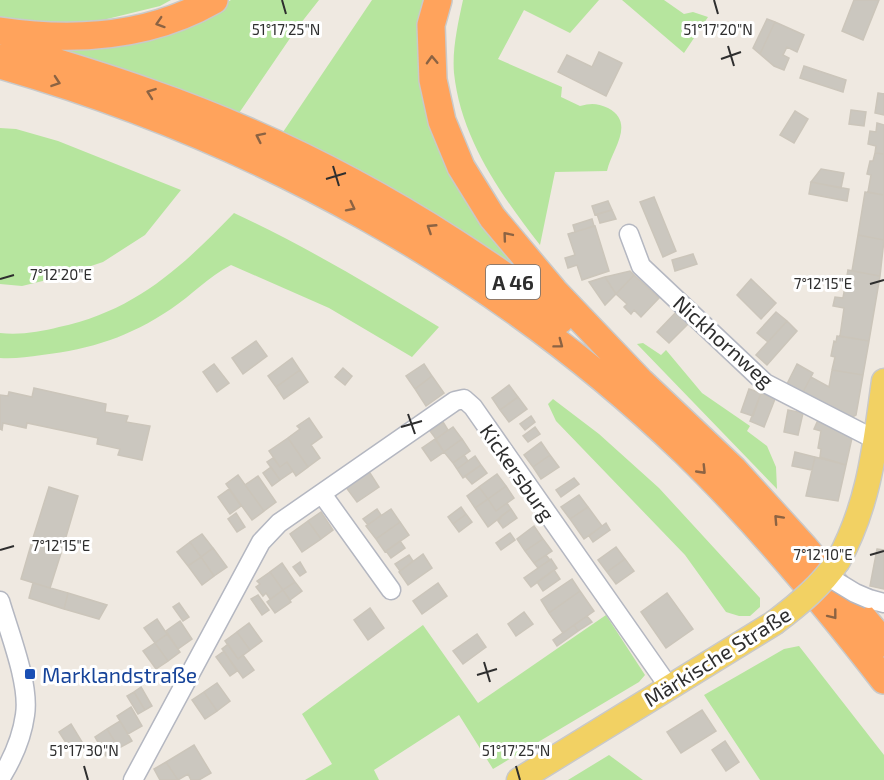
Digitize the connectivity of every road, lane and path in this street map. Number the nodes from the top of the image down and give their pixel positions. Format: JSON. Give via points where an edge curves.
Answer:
{"nodes":[{"id":1,"x":214,"y":0,"type":"edge"},
{"id":2,"x":438,"y":0,"type":"edge"},
{"id":3,"x":0,"y":31,"type":"edge"},
{"id":4,"x":0,"y":46,"type":"edge"},
{"id":5,"x":0,"y":65,"type":"edge"},
{"id":6,"x":199,"y":123,"type":"junction"},
{"id":7,"x":305,"y":172,"type":"junction"},
{"id":8,"x":628,"y":234,"type":"dead end"},
{"id":9,"x":884,"y":381,"type":"edge"},
{"id":10,"x":692,"y":431,"type":"junction"},
{"id":11,"x":876,"y":440,"type":"junction"},
{"id":12,"x":321,"y":494,"type":"junction"},
{"id":13,"x":833,"y":568,"type":"junction"},
{"id":14,"x":391,"y":590,"type":"dead end"},
{"id":15,"x":877,"y":601,"type":"edge"},
{"id":16,"x":0,"y":605,"type":"edge"},
{"id":17,"x":884,"y":643,"type":"edge"},
{"id":18,"x":884,"y":680,"type":"edge"},
{"id":19,"x":669,"y":687,"type":"junction"},
{"id":20,"x":0,"y":779,"type":"edge"},
{"id":21,"x":133,"y":780,"type":"edge"},
{"id":22,"x":519,"y":780,"type":"edge"}],
"edges":[{"from":1,"to":3,"type":"highway","one_way":true,"via":[[158,24],[117,34],[63,37]]},
{"from":10,"to":2,"type":"highway","one_way":true,"via":[[554,291],[492,217],[461,167],[442,121],[433,80],[431,25]]},
{"from":6,"to":4,"type":"highway","number":"A 46","one_way":true,"via":[[150,92]]},
{"from":5,"to":6,"type":"highway","number":"A 46","one_way":true,"via":[[110,101]]},
{"from":6,"to":7,"type":"highway","number":"A 46","via":[[249,132]]},
{"from":10,"to":7,"type":"highway","number":"A 46","one_way":true,"via":[[648,401],[533,296],[415,217]]},
{"from":7,"to":18,"type":"highway","number":"A 46","one_way":true,"via":[[512,309],[588,366],[731,498],[827,607]]},
{"from":8,"to":11,"type":"street","name":"Nickhornweg","via":[[641,266],[765,383]]},
{"from":9,"to":11,"type":"main road","name":"Märkische Straße"},
{"from":17,"to":10,"type":"highway","number":"A 46","one_way":true,"via":[[804,547],[734,470]]},
{"from":11,"to":13,"type":"main road","name":"Märkische Straße","via":[[861,508]]},
{"from":12,"to":14,"type":"street"},
{"from":12,"to":19,"type":"street","name":"Kickersburg","via":[[455,401],[464,399]]},
{"from":12,"to":21,"type":"street","name":"Kickersburg","via":[[279,523],[261,542]]},
{"from":13,"to":15,"type":"street","bridge":true,"via":[[855,593]]},
{"from":13,"to":19,"type":"main road","name":"Märkische Straße","bridge":true,"via":[[813,591],[774,623]]},
{"from":16,"to":20,"type":"street","via":[[22,680],[26,714],[19,740]]},
{"from":19,"to":22,"type":"main road","name":"Märkische Straße"}]}
